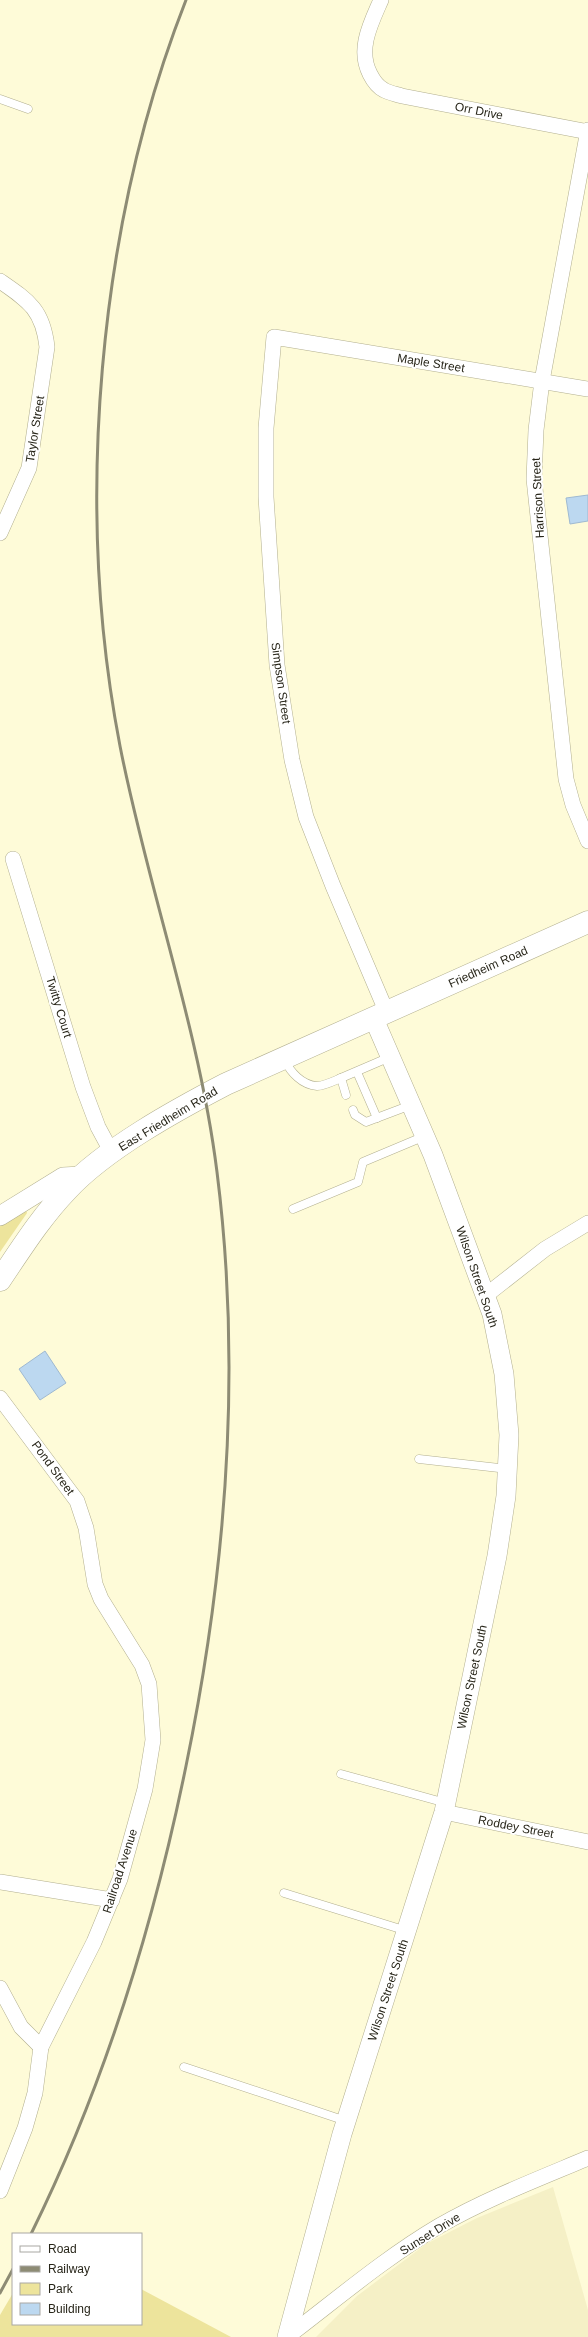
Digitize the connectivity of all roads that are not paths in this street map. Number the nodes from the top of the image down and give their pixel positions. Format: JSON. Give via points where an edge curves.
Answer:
{"nodes":[{"id":1,"x":381,"y":0,"type":"edge"},
{"id":2,"x":0,"y":99,"type":"edge"},
{"id":3,"x":28,"y":109,"type":"dead end"},
{"id":4,"x":588,"y":132,"type":"edge"},
{"id":5,"x":0,"y":281,"type":"edge"},
{"id":6,"x":274,"y":337,"type":"joint"},
{"id":7,"x":542,"y":381,"type":"junction"},
{"id":8,"x":588,"y":389,"type":"edge"},
{"id":9,"x":0,"y":533,"type":"edge"},
{"id":10,"x":588,"y":842,"type":"edge"},
{"id":11,"x":13,"y":859,"type":"dead end"},
{"id":12,"x":588,"y":922,"type":"edge"},
{"id":13,"x":380,"y":1016,"type":"junction"},
{"id":14,"x":391,"y":1057,"type":"junction"},
{"id":15,"x":284,"y":1058,"type":"junction"},
{"id":16,"x":357,"y":1072,"type":"junction"},
{"id":17,"x":341,"y":1078,"type":"junction"},
{"id":18,"x":346,"y":1095,"type":"dead end"},
{"id":19,"x":411,"y":1105,"type":"junction"},
{"id":20,"x":353,"y":1110,"type":"dead end"},
{"id":21,"x":377,"y":1118,"type":"junction"},
{"id":22,"x":425,"y":1136,"type":"junction"},
{"id":23,"x":112,"y":1152,"type":"junction"},
{"id":24,"x":80,"y":1176,"type":"junction"},
{"id":25,"x":293,"y":1209,"type":"dead end"},
{"id":26,"x":0,"y":1216,"type":"edge"},
{"id":27,"x":588,"y":1223,"type":"edge"},
{"id":28,"x":0,"y":1280,"type":"edge"},
{"id":29,"x":486,"y":1296,"type":"junction"},
{"id":30,"x":0,"y":1398,"type":"edge"},
{"id":31,"x":419,"y":1459,"type":"dead end"},
{"id":32,"x":508,"y":1469,"type":"junction"},
{"id":33,"x":89,"y":1547,"type":"joint"},
{"id":34,"x":341,"y":1774,"type":"dead end"},
{"id":35,"x":445,"y":1807,"type":"junction"},
{"id":36,"x":588,"y":1842,"type":"edge"},
{"id":37,"x":0,"y":1882,"type":"edge"},
{"id":38,"x":284,"y":1893,"type":"dead end"},
{"id":39,"x":112,"y":1900,"type":"junction"},
{"id":40,"x":408,"y":1931,"type":"junction"},
{"id":41,"x":0,"y":1988,"type":"edge"},
{"id":42,"x":41,"y":2047,"type":"junction"},
{"id":43,"x":184,"y":2067,"type":"dead end"},
{"id":44,"x":346,"y":2121,"type":"junction"},
{"id":45,"x":588,"y":2158,"type":"edge"},
{"id":46,"x":0,"y":2191,"type":"edge"},
{"id":47,"x":287,"y":2337,"type":"edge"}],
"edges":[{"from":1,"to":4,"type":"street","name":"Orr Drive","via":[[364,48],[365,64],[374,81],[383,90],[402,96]]},
{"from":2,"to":3,"type":"lane"},
{"from":4,"to":7,"type":"street","name":"Harrison Street"},
{"from":5,"to":9,"type":"street","name":"Taylor Street","via":[[17,293],[38,314],[42,320],[46,346],[29,468]]},
{"from":6,"to":7,"type":"street","name":"Maple Street"},
{"from":6,"to":13,"type":"street","name":"Simpson Street","via":[[266,428],[266,497],[277,665],[292,760],[309,824]]},
{"from":7,"to":8,"type":"street","name":"Maple Street"},
{"from":7,"to":10,"type":"street","name":"Harrison Street","via":[[534,479],[538,530],[566,779]]},
{"from":11,"to":23,"type":"street","name":"Twitty Court","via":[[83,1087],[95,1121]]},
{"from":12,"to":13,"type":"main road","name":"Friedheim Road"},
{"from":13,"to":14,"type":"street","name":"Wilson Street South"},
{"from":13,"to":15,"type":"main road","name":"East Friedheim Road"},
{"from":14,"to":16,"type":"lane"},
{"from":14,"to":19,"type":"street","name":"Wilson Street South"},
{"from":15,"to":17,"type":"lane","via":[[288,1068],[297,1078],[317,1086]]},
{"from":15,"to":23,"type":"main road","name":"East Friedheim Road","via":[[186,1105]]},
{"from":16,"to":17,"type":"lane"},
{"from":16,"to":21,"type":"lane"},
{"from":17,"to":18,"type":"lane"},
{"from":19,"to":21,"type":"lane"},
{"from":19,"to":22,"type":"street","name":"Wilson Street South"},
{"from":20,"to":21,"type":"lane","via":[[355,1115],[366,1122]]},
{"from":22,"to":25,"type":"lane","via":[[363,1162],[358,1182]]},
{"from":22,"to":29,"type":"street","name":"Wilson Street South"},
{"from":23,"to":24,"type":"main road","name":"East Friedheim Road"},
{"from":24,"to":26,"type":"street","name":"East Friedheim Road","via":[[64,1177]]},
{"from":24,"to":28,"type":"main road","via":[[48,1211]]},
{"from":27,"to":29,"type":"street","via":[[545,1249]]},
{"from":29,"to":32,"type":"street","name":"Wilson Street South","via":[[504,1374],[509,1435]]},
{"from":30,"to":33,"type":"street","name":"Pond Street","via":[[77,1501]]},
{"from":31,"to":32,"type":"lane"},
{"from":32,"to":35,"type":"street","name":"Wilson Street South","via":[[497,1556]]},
{"from":33,"to":39,"type":"street","name":"Railroad Avenue","via":[[95,1584],[101,1599],[142,1665],[149,1684],[154,1740],[132,1837]]},
{"from":34,"to":35,"type":"lane"},
{"from":35,"to":36,"type":"street","name":"Roddey Street"},
{"from":35,"to":40,"type":"street","name":"Wilson Street South"},
{"from":37,"to":39,"type":"street"},
{"from":38,"to":40,"type":"lane"},
{"from":39,"to":42,"type":"street","name":"Railroad Avenue","via":[[94,1942]]},
{"from":40,"to":44,"type":"street","name":"Wilson Street South"},
{"from":41,"to":42,"type":"street","via":[[21,2027]]},
{"from":42,"to":46,"type":"street","name":"Railroad Avenue","via":[[35,2094],[25,2128]]},
{"from":43,"to":44,"type":"lane"},
{"from":44,"to":47,"type":"street","name":"Wilson Street South"},
{"from":45,"to":47,"type":"street","name":"Sunset Drive","via":[[486,2203],[439,2227],[379,2267]]}]}
